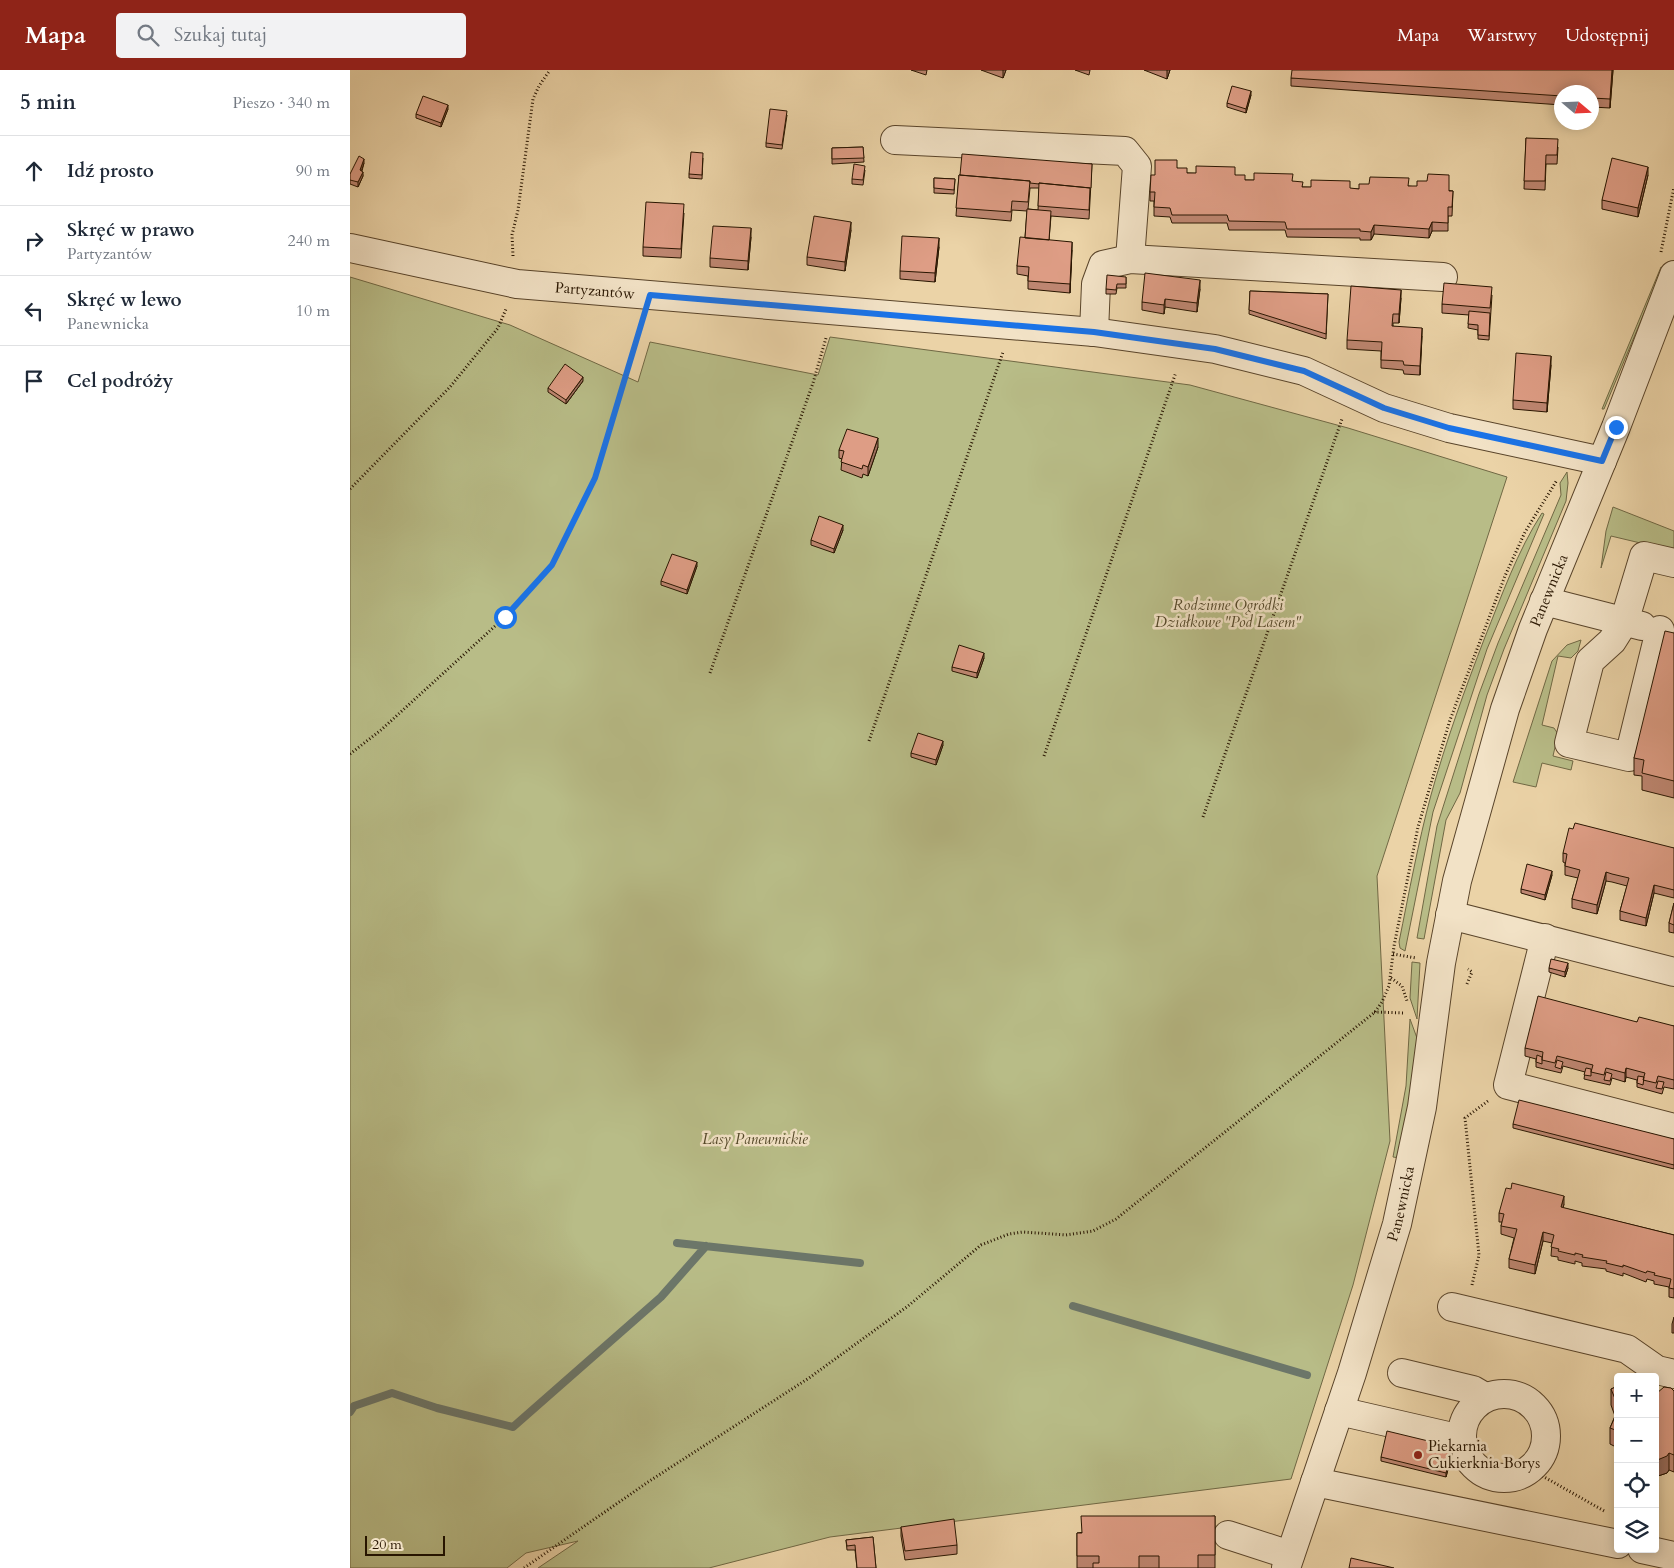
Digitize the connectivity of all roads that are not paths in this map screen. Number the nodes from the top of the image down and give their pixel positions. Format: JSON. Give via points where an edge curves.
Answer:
{"nodes":[{"id":1,"x":895,"y":140,"type":"dead end"},
{"id":2,"x":350,"y":248,"type":"edge"},
{"id":3,"x":1130,"y":260,"type":"junction"},
{"id":4,"x":1674,"y":275,"type":"edge"},
{"id":5,"x":1444,"y":277,"type":"dead end"},
{"id":6,"x":1094,"y":332,"type":"junction"},
{"id":7,"x":1602,"y":461,"type":"junction"},
{"id":8,"x":1674,"y":563,"type":"edge"},
{"id":9,"x":1544,"y":601,"type":"junction"},
{"id":10,"x":1624,"y":622,"type":"junction"},
{"id":11,"x":1667,"y":632,"type":"edge"},
{"id":12,"x":1450,"y":915,"type":"junction"},
{"id":13,"x":1544,"y":938,"type":"junction"},
{"id":14,"x":1674,"y":972,"type":"edge"},
{"id":15,"x":1674,"y":1128,"type":"edge"},
{"id":16,"x":1459,"y":1308,"type":"road end"},
{"id":17,"x":1402,"y":1374,"type":"dead end"},
{"id":18,"x":1674,"y":1374,"type":"edge"},
{"id":19,"x":1485,"y":1397,"type":"junction"},
{"id":20,"x":1339,"y":1411,"type":"junction"},
{"id":21,"x":1461,"y":1440,"type":"junction"},
{"id":22,"x":1522,"y":1473,"type":"junction"},
{"id":23,"x":1315,"y":1482,"type":"junction"},
{"id":24,"x":1509,"y":1520,"type":"junction"},
{"id":25,"x":1228,"y":1535,"type":"dead end"},
{"id":26,"x":1614,"y":1543,"type":"edge"},
{"id":27,"x":1659,"y":1553,"type":"edge"},
{"id":28,"x":1674,"y":1556,"type":"edge"},
{"id":29,"x":1288,"y":1561,"type":"edge"}],
"edges":[{"from":1,"to":3,"type":"street","via":[[1125,151],[1137,166]]},
{"from":2,"to":6,"type":"street","name":"Partyzantów","via":[[517,284]]},
{"from":3,"to":5,"type":"street"},
{"from":3,"to":6,"type":"street","via":[[1103,265],[1096,284]]},
{"from":4,"to":7,"type":"street","name":"Panewnicka"},
{"from":6,"to":7,"type":"street","name":"Partyzantów","via":[[1215,349],[1304,371],[1384,408],[1449,428]]},
{"from":7,"to":9,"type":"street","name":"Panewnicka"},
{"from":8,"to":10,"type":"street","via":[[1644,556]]},
{"from":9,"to":10,"type":"street"},
{"from":9,"to":12,"type":"street","name":"Panewnicka","via":[[1504,709],[1475,809]]},
{"from":10,"to":11,"type":"street"},
{"from":10,"to":11,"type":"street","via":[[1612,642],[1590,660],[1569,743],[1629,757]]},
{"from":12,"to":13,"type":"street"},
{"from":12,"to":20,"type":"street","name":"Panewnicka","via":[[1412,1158],[1384,1272]]},
{"from":13,"to":14,"type":"street"},
{"from":13,"to":15,"type":"street","via":[[1508,1085]]},
{"from":16,"to":18,"type":"street","via":[[1627,1349],[1657,1370]]},
{"from":17,"to":19,"type":"street","via":[[1473,1390]]},
{"from":19,"to":21,"type":"street","via":[[1472,1407],[1464,1422]]},
{"from":19,"to":22,"type":"street","via":[[1500,1393],[1519,1396],[1534,1405],[1543,1418],[1546,1432],[1544,1450],[1539,1460]]},
{"from":20,"to":21,"type":"street"},
{"from":20,"to":23,"type":"street","name":"Panewnicka"},
{"from":21,"to":22,"type":"street","via":[[1466,1456],[1484,1474]]},
{"from":22,"to":24,"type":"street"},
{"from":23,"to":24,"type":"street"},
{"from":23,"to":29,"type":"street","name":"Panewnicka"},
{"from":24,"to":26,"type":"street"},
{"from":25,"to":29,"type":"street"},
{"from":27,"to":28,"type":"street"}]}
